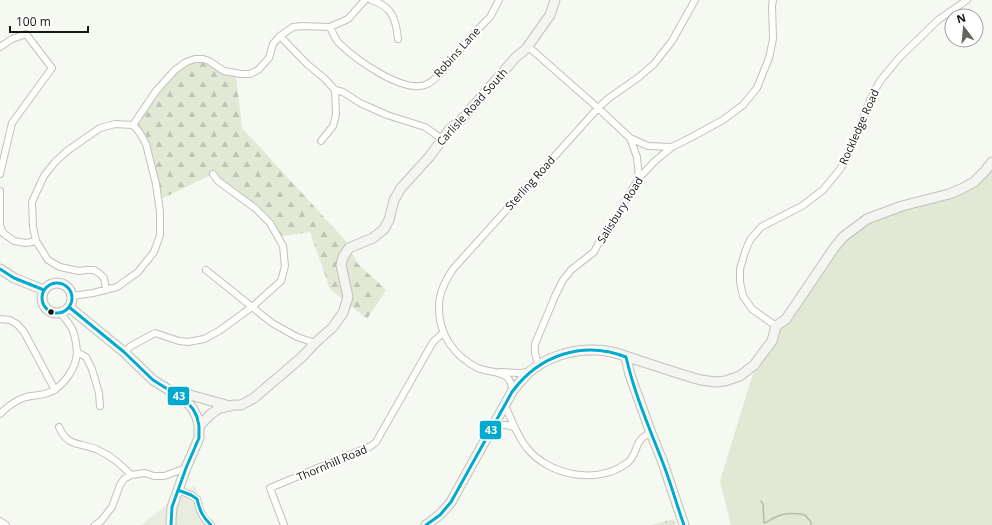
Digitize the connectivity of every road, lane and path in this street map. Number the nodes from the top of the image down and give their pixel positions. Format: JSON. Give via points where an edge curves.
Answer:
{"nodes":[{"id":1,"x":364,"y":0,"type":"edge"},
{"id":2,"x":371,"y":0,"type":"edge"},
{"id":3,"x":498,"y":0,"type":"edge"},
{"id":4,"x":555,"y":0,"type":"edge"},
{"id":5,"x":695,"y":0,"type":"edge"},
{"id":6,"x":773,"y":0,"type":"edge"},
{"id":7,"x":967,"y":0,"type":"edge"},
{"id":8,"x":330,"y":27,"type":"junction"},
{"id":9,"x":280,"y":36,"type":"junction"},
{"id":10,"x":398,"y":39,"type":"dead end"},
{"id":11,"x":0,"y":47,"type":"edge"},
{"id":12,"x":526,"y":49,"type":"junction"},
{"id":13,"x":335,"y":90,"type":"junction"},
{"id":14,"x":598,"y":108,"type":"junction"},
{"id":15,"x":134,"y":125,"type":"junction"},
{"id":16,"x":630,"y":138,"type":"junction"},
{"id":17,"x":442,"y":139,"type":"junction"},
{"id":18,"x":321,"y":141,"type":"dead end"},
{"id":19,"x":672,"y":147,"type":"junction"},
{"id":20,"x":992,"y":162,"type":"edge"},
{"id":21,"x":0,"y":174,"type":"edge"},
{"id":22,"x":213,"y":174,"type":"dead end"},
{"id":23,"x":639,"y":178,"type":"junction"},
{"id":24,"x":0,"y":191,"type":"edge"},
{"id":25,"x":36,"y":241,"type":"junction"},
{"id":26,"x":0,"y":270,"type":"edge"},
{"id":27,"x":206,"y":270,"type":"dead end"},
{"id":28,"x":106,"y":289,"type":"junction"},
{"id":29,"x":44,"y":290,"type":"junction"},
{"id":30,"x":72,"y":296,"type":"junction"},
{"id":31,"x":70,"y":307,"type":"junction"},
{"id":32,"x":252,"y":307,"type":"junction"},
{"id":33,"x":61,"y":313,"type":"junction"},
{"id":34,"x":0,"y":319,"type":"edge"},
{"id":35,"x":776,"y":326,"type":"junction"},
{"id":36,"x":443,"y":333,"type":"junction"},
{"id":37,"x":315,"y":343,"type":"junction"},
{"id":38,"x":77,"y":352,"type":"junction"},
{"id":39,"x":124,"y":352,"type":"junction"},
{"id":40,"x":626,"y":357,"type":"junction"},
{"id":41,"x":539,"y":365,"type":"junction"},
{"id":42,"x":492,"y":372,"type":"junction"},
{"id":43,"x":529,"y":372,"type":"junction"},
{"id":44,"x":166,"y":388,"type":"junction"},
{"id":45,"x":56,"y":390,"type":"junction"},
{"id":46,"x":512,"y":392,"type":"junction"},
{"id":47,"x":505,"y":405,"type":"junction"},
{"id":48,"x":100,"y":406,"type":"dead end"},
{"id":49,"x":230,"y":406,"type":"junction"},
{"id":50,"x":0,"y":414,"type":"edge"},
{"id":51,"x":199,"y":426,"type":"junction"},
{"id":52,"x":59,"y":427,"type":"dead end"},
{"id":53,"x":492,"y":428,"type":"junction"},
{"id":54,"x":515,"y":428,"type":"junction"},
{"id":55,"x":650,"y":433,"type":"junction"},
{"id":56,"x":186,"y":468,"type":"junction"},
{"id":57,"x":131,"y":475,"type":"junction"},
{"id":58,"x":178,"y":490,"type":"junction"},
{"id":59,"x":0,"y":521,"type":"edge"},
{"id":60,"x":169,"y":523,"type":"edge"},
{"id":61,"x":6,"y":525,"type":"edge"},
{"id":62,"x":95,"y":525,"type":"edge"},
{"id":63,"x":211,"y":525,"type":"edge"},
{"id":64,"x":284,"y":525,"type":"edge"},
{"id":65,"x":426,"y":525,"type":"edge"},
{"id":66,"x":684,"y":525,"type":"edge"}],
"edges":[{"from":1,"to":8,"type":"street","via":[[348,19]]},
{"from":2,"to":10,"type":"street","via":[[386,7],[394,17]]},
{"from":3,"to":8,"type":"street","name":"Robins Lane","via":[[490,17],[437,77],[426,84],[415,86],[405,85],[358,59],[338,42]]},
{"from":4,"to":12,"type":"street","name":"Carlisle Road South","via":[[550,15]]},
{"from":5,"to":14,"type":"street","name":"Sterling Road","via":[[672,41],[654,64]]},
{"from":6,"to":19,"type":"street","name":"Salisbury Road","via":[[772,46],[757,88],[744,105],[723,120]]},
{"from":7,"to":35,"type":"street","name":"Rockledge Road","via":[[938,20],[899,58],[880,81],[870,98],[847,157],[823,190],[802,206],[761,227],[750,240],[740,269],[743,296],[752,309]]},
{"from":8,"to":9,"type":"street","via":[[293,27]]},
{"from":9,"to":13,"type":"street"},
{"from":9,"to":15,"type":"street","via":[[273,44],[269,58],[258,70],[250,74],[224,71],[203,59],[186,62],[156,91]]},
{"from":11,"to":21,"type":"street","via":[[26,34],[52,68],[12,122]]},
{"from":12,"to":14,"type":"street","via":[[531,49]]},
{"from":12,"to":17,"type":"street","name":"Carlisle Road South"},
{"from":13,"to":17,"type":"street","via":[[387,115],[424,127]]},
{"from":13,"to":18,"type":"street","via":[[336,115],[333,126]]},
{"from":14,"to":16,"type":"street"},
{"from":14,"to":36,"type":"street","name":"Sterling Road","via":[[453,269],[444,283],[439,298],[439,316]]},
{"from":15,"to":25,"type":"street","via":[[115,124],[100,128],[55,162],[44,176],[32,202]]},
{"from":15,"to":28,"type":"street","via":[[146,144],[152,165],[160,212],[160,235],[154,252],[138,272],[117,287]]},
{"from":16,"to":19,"type":"street","via":[[648,146]]},
{"from":16,"to":23,"type":"street","via":[[638,157]]},
{"from":17,"to":37,"type":"street","name":"Carlisle Road South","via":[[401,188],[384,229],[373,238],[349,248],[343,257],[348,297],[343,313],[332,328]]},
{"from":19,"to":23,"type":"street","name":"Salisbury Road"},
{"from":20,"to":35,"type":"street","via":[[974,182],[961,189],[867,219],[843,237],[786,319]]},
{"from":22,"to":32,"type":"street","via":[[218,181],[255,208],[270,223],[283,246],[285,266],[282,281]]},
{"from":23,"to":41,"type":"street","name":"Salisbury Road","via":[[594,252],[571,270],[563,280],[535,344],[534,352]]},
{"from":24,"to":25,"type":"street","via":[[0,225],[3,233],[14,241]]},
{"from":25,"to":28,"type":"street","via":[[48,260],[60,267],[79,271],[94,270],[100,274],[104,278]]},
{"from":26,"to":29,"type":"street"},
{"from":27,"to":32,"type":"street"},
{"from":28,"to":30,"type":"street"},
{"from":29,"to":30,"type":"street","via":[[51,284],[58,283],[67,286]]},
{"from":29,"to":33,"type":"street","via":[[41,298],[44,308],[54,314]]},
{"from":30,"to":31,"type":"street"},
{"from":31,"to":33,"type":"street"},
{"from":31,"to":39,"type":"street"},
{"from":32,"to":37,"type":"street","via":[[280,328]]},
{"from":32,"to":39,"type":"street","via":[[204,339],[179,341],[155,333]]},
{"from":33,"to":38,"type":"street","via":[[73,331]]},
{"from":34,"to":45,"type":"street","via":[[10,320],[24,332]]},
{"from":35,"to":40,"type":"street","via":[[772,341],[754,365],[740,376],[725,381],[702,380]]},
{"from":36,"to":42,"type":"street","name":"Sterling Road","via":[[456,352],[467,362]]},
{"from":36,"to":64,"type":"street","name":"Thornhill Road","via":[[434,342],[376,442],[270,488]]},
{"from":37,"to":49,"type":"street","name":"Carlisle Road South","via":[[254,398],[241,405]]},
{"from":38,"to":45,"type":"street","via":[[74,366]]},
{"from":38,"to":48,"type":"street","via":[[86,357],[92,369]]},
{"from":39,"to":44,"type":"street","via":[[153,380]]},
{"from":40,"to":41,"type":"street","via":[[597,350],[582,350],[566,353]]},
{"from":40,"to":55,"type":"street"},
{"from":41,"to":43,"type":"street"},
{"from":42,"to":43,"type":"street","name":"Sterling Road"},
{"from":42,"to":46,"type":"street","name":"Sterling Road","via":[[507,378],[512,385]]},
{"from":43,"to":46,"type":"street"},
{"from":44,"to":49,"type":"street"},
{"from":44,"to":51,"type":"street","via":[[185,400],[193,409]]},
{"from":45,"to":50,"type":"street","via":[[25,397],[9,405]]},
{"from":46,"to":47,"type":"street"},
{"from":47,"to":53,"type":"street"},
{"from":47,"to":54,"type":"street"},
{"from":49,"to":51,"type":"street","name":"Carlisle Road South","via":[[218,409]]},
{"from":51,"to":56,"type":"street","via":[[199,438]]},
{"from":52,"to":57,"type":"street","via":[[70,441],[96,449],[114,459]]},
{"from":53,"to":54,"type":"street","via":[[504,424]]},
{"from":53,"to":65,"type":"street","via":[[451,502],[442,513]]},
{"from":54,"to":55,"type":"street","via":[[527,448],[546,464],[568,473],[593,476],[608,473],[629,462],[639,440]]},
{"from":55,"to":66,"type":"street"},
{"from":56,"to":57,"type":"street","via":[[164,476],[145,473]]},
{"from":56,"to":58,"type":"street"},
{"from":57,"to":62,"type":"street","via":[[124,479],[112,507]]},
{"from":58,"to":60,"type":"street"},
{"from":58,"to":63,"type":"street","via":[[197,499],[204,518]]},
{"from":59,"to":61,"type":"street"}]}
